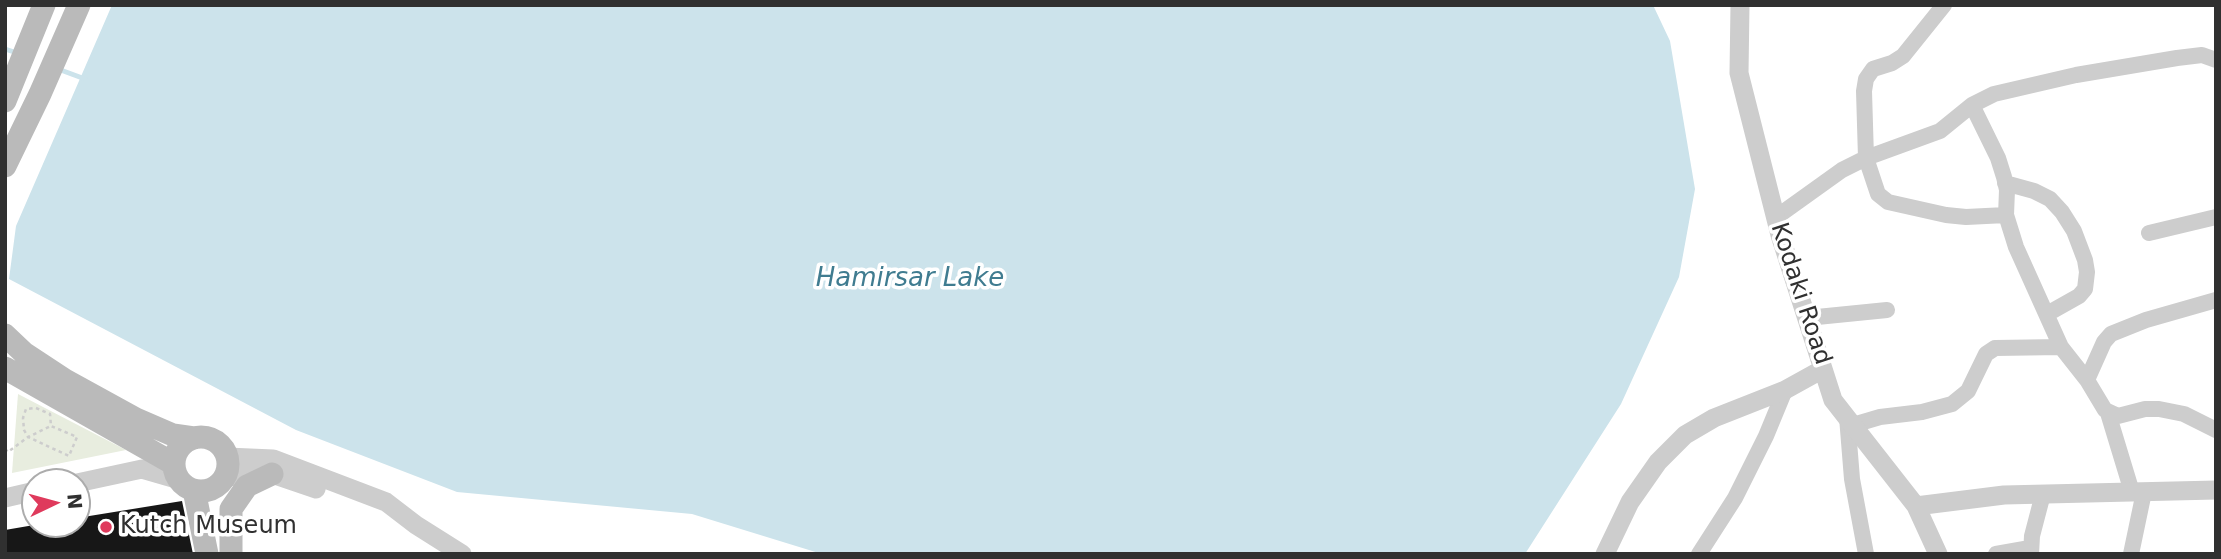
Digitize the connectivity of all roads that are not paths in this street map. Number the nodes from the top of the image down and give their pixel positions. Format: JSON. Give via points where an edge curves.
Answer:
{"nodes":[{"id":1,"x":1740,"y":5,"type":"edge"},
{"id":2,"x":1944,"y":5,"type":"edge"},
{"id":3,"x":74,"y":7,"type":"edge"},
{"id":4,"x":40,"y":16,"type":"edge"},
{"id":5,"x":2216,"y":60,"type":"edge"},
{"id":6,"x":9,"y":92,"type":"edge"},
{"id":7,"x":1972,"y":105,"type":"junction"},
{"id":8,"x":1866,"y":158,"type":"junction"},
{"id":9,"x":5,"y":166,"type":"edge"},
{"id":10,"x":2006,"y":183,"type":"junction"},
{"id":11,"x":2006,"y":215,"type":"junction"},
{"id":12,"x":2216,"y":217,"type":"edge"},
{"id":13,"x":1775,"y":218,"type":"junction"},
{"id":14,"x":2149,"y":233,"type":"dead end"},
{"id":15,"x":2216,"y":300,"type":"edge"},
{"id":16,"x":1887,"y":310,"type":"dead end"},
{"id":17,"x":2047,"y":314,"type":"junction"},
{"id":18,"x":1807,"y":318,"type":"junction"},
{"id":19,"x":5,"y":335,"type":"edge"},
{"id":20,"x":2061,"y":347,"type":"junction"},
{"id":21,"x":5,"y":369,"type":"edge"},
{"id":22,"x":1824,"y":369,"type":"junction"},
{"id":23,"x":2087,"y":380,"type":"junction"},
{"id":24,"x":1785,"y":390,"type":"junction"},
{"id":25,"x":2108,"y":413,"type":"junction"},
{"id":26,"x":1850,"y":421,"type":"junction"},
{"id":27,"x":2216,"y":430,"type":"edge"},
{"id":28,"x":194,"y":438,"type":"junction"},
{"id":29,"x":223,"y":473,"type":"junction"},
{"id":30,"x":272,"y":474,"type":"junction"},
{"id":31,"x":183,"y":478,"type":"junction"},
{"id":32,"x":91,"y":480,"type":"edge"},
{"id":33,"x":2216,"y":490,"type":"edge"},
{"id":34,"x":2138,"y":492,"type":"junction"},
{"id":35,"x":2043,"y":494,"type":"junction"},
{"id":36,"x":1916,"y":506,"type":"junction"},
{"id":37,"x":416,"y":525,"type":"junction"},
{"id":38,"x":2031,"y":551,"type":"edge"},
{"id":39,"x":207,"y":554,"type":"edge"},
{"id":40,"x":231,"y":554,"type":"edge"},
{"id":41,"x":462,"y":554,"type":"edge"},
{"id":42,"x":1605,"y":554,"type":"edge"},
{"id":43,"x":1699,"y":554,"type":"edge"},
{"id":44,"x":1866,"y":554,"type":"edge"},
{"id":45,"x":1938,"y":554,"type":"edge"},
{"id":46,"x":1996,"y":554,"type":"edge"},
{"id":47,"x":2131,"y":554,"type":"edge"}],
"edges":[{"from":1,"to":13,"type":"street","name":"Kodaki Road","via":[[1739,73]]},
{"from":2,"to":8,"type":"street","via":[[1903,56],[1868,74],[1864,91]]},
{"from":3,"to":9,"type":"main road"},
{"from":4,"to":6,"type":"main road"},
{"from":5,"to":7,"type":"street","via":[[2202,55],[2076,75],[1994,94]]},
{"from":7,"to":8,"type":"street","via":[[1940,131]]},
{"from":7,"to":10,"type":"street"},
{"from":8,"to":11,"type":"street","via":[[1878,194],[1888,202],[1946,215]]},
{"from":8,"to":13,"type":"street"},
{"from":10,"to":11,"type":"street"},
{"from":10,"to":17,"type":"street","via":[[2050,199],[2074,231],[2085,260],[2085,289]]},
{"from":11,"to":17,"type":"street"},
{"from":12,"to":14,"type":"street"},
{"from":13,"to":18,"type":"street","name":"Kodaki Road"},
{"from":15,"to":23,"type":"street","via":[[2111,334]]},
{"from":16,"to":18,"type":"street"},
{"from":17,"to":20,"type":"street"},
{"from":18,"to":22,"type":"street","name":"Kodaki Road"},
{"from":19,"to":28,"type":"main road","via":[[44,366],[124,412],[173,435]]},
{"from":20,"to":23,"type":"street"},
{"from":20,"to":26,"type":"street","via":[[1995,348],[1986,354],[1968,391],[1952,404]]},
{"from":21,"to":31,"type":"main road"},
{"from":22,"to":24,"type":"street"},
{"from":22,"to":26,"type":"street","name":"Kodaki Road","via":[[1833,400]]},
{"from":23,"to":25,"type":"street"},
{"from":24,"to":42,"type":"street","via":[[1714,418],[1685,435],[1658,462],[1630,502]]},
{"from":24,"to":43,"type":"street","via":[[1735,498]]},
{"from":25,"to":27,"type":"street","via":[[2159,409],[2183,414]]},
{"from":25,"to":34,"type":"street"},
{"from":26,"to":36,"type":"street","name":"Kodaki Road"},
{"from":26,"to":44,"type":"street","via":[[1852,479]]},
{"from":28,"to":29,"type":"main road","via":[[218,443]]},
{"from":28,"to":31,"type":"main road","via":[[180,447]]},
{"from":29,"to":30,"type":"street"},
{"from":29,"to":31,"type":"main road","via":[[202,491]]},
{"from":29,"to":37,"type":"street","via":[[273,459],[386,502]]},
{"from":29,"to":40,"type":"main road"},
{"from":30,"to":37,"type":"street"},
{"from":30,"to":40,"type":"main road","via":[[247,486],[231,509]]},
{"from":31,"to":32,"type":"street","via":[[142,469]]},
{"from":31,"to":39,"type":"main road"},
{"from":33,"to":34,"type":"street"},
{"from":34,"to":35,"type":"street"},
{"from":34,"to":47,"type":"street"},
{"from":35,"to":36,"type":"street"},
{"from":35,"to":38,"type":"street"},
{"from":36,"to":45,"type":"street","name":"Kodaki Road"},
{"from":37,"to":41,"type":"street"},
{"from":38,"to":46,"type":"street"}]}
